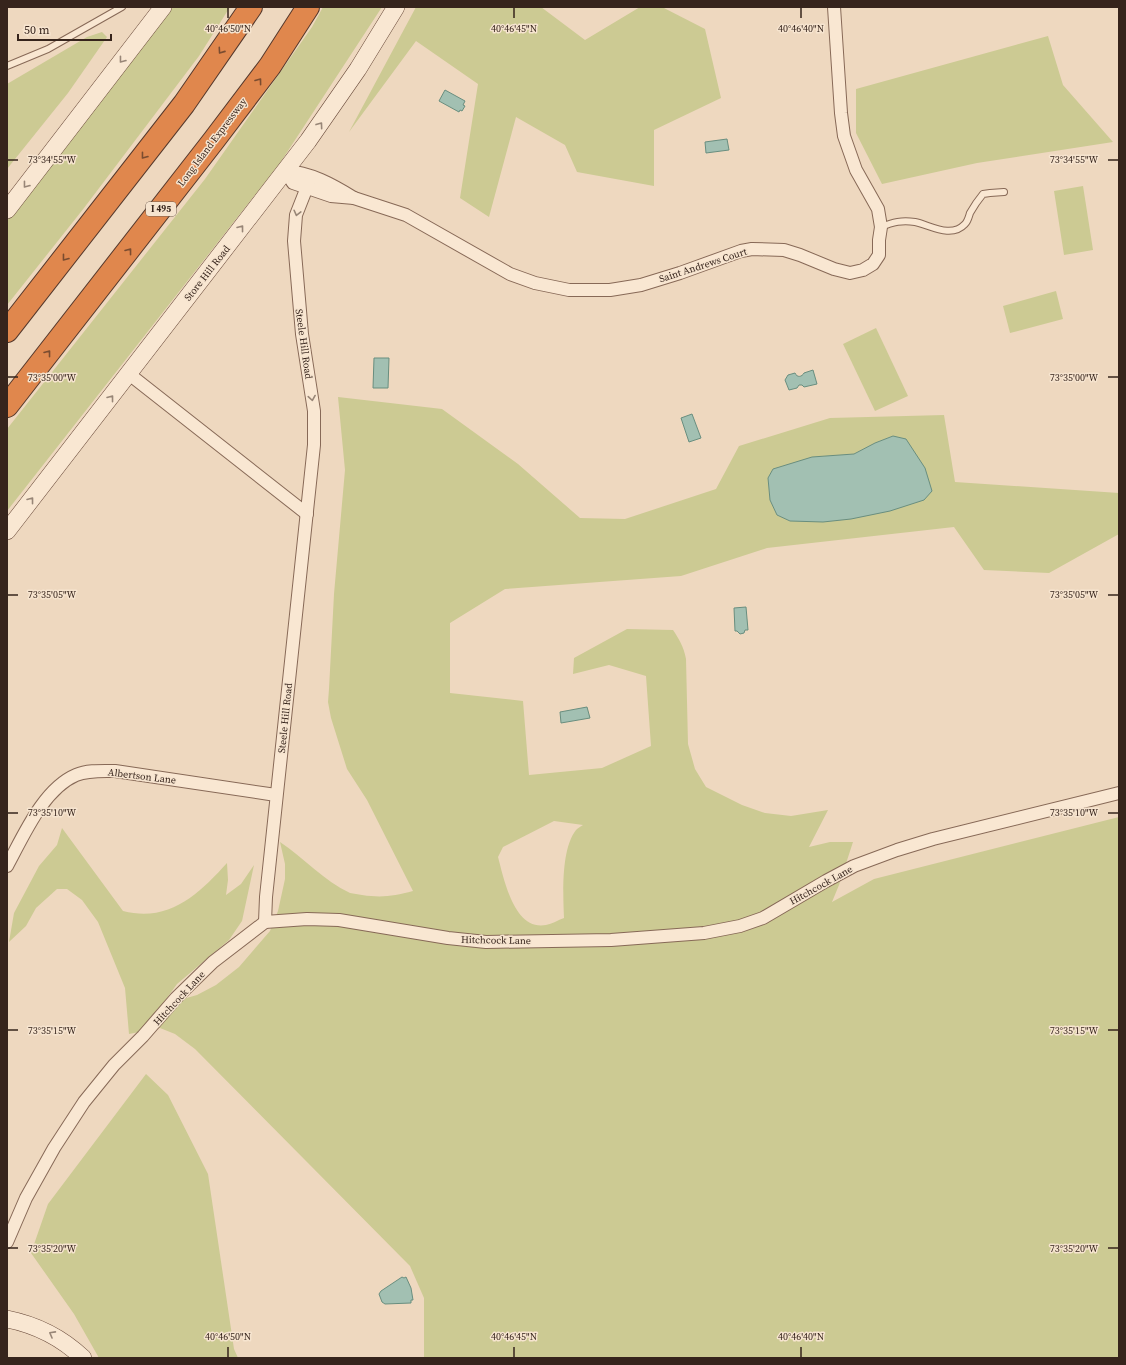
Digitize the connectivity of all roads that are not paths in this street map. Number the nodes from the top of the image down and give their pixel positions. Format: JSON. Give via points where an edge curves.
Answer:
{"nodes":[{"id":1,"x":122,"y":7,"type":"edge"},
{"id":2,"x":251,"y":7,"type":"edge"},
{"id":3,"x":308,"y":7,"type":"edge"},
{"id":4,"x":396,"y":7,"type":"edge"},
{"id":5,"x":834,"y":7,"type":"edge"},
{"id":6,"x":158,"y":11,"type":"edge"},
{"id":7,"x":7,"y":66,"type":"edge"},
{"id":8,"x":285,"y":171,"type":"junction"},
{"id":9,"x":308,"y":182,"type":"junction"},
{"id":10,"x":1004,"y":192,"type":"dead end"},
{"id":11,"x":7,"y":210,"type":"edge"},
{"id":12,"x":881,"y":227,"type":"junction"},
{"id":13,"x":7,"y":331,"type":"edge"},
{"id":14,"x":129,"y":374,"type":"junction"},
{"id":15,"x":7,"y":406,"type":"edge"},
{"id":16,"x":307,"y":514,"type":"junction"},
{"id":17,"x":7,"y":531,"type":"edge"},
{"id":18,"x":1119,"y":793,"type":"edge"},
{"id":19,"x":276,"y":795,"type":"junction"},
{"id":20,"x":7,"y":866,"type":"edge"},
{"id":21,"x":265,"y":922,"type":"junction"},
{"id":22,"x":7,"y":1242,"type":"edge"},
{"id":23,"x":7,"y":1319,"type":"edge"},
{"id":24,"x":83,"y":1358,"type":"edge"}],
"edges":[{"from":1,"to":7,"type":"lane","via":[[48,49]]},
{"from":2,"to":13,"type":"highway","one_way":true,"via":[[184,104]]},
{"from":15,"to":3,"type":"highway","name":"Long Island Expressway","number":"I 495","one_way":true,"via":[[270,66]]},
{"from":8,"to":4,"type":"main road","name":"Store Hill Road","one_way":true,"via":[[333,106]]},
{"from":5,"to":12,"type":"street","name":"Saint Andrews Court","via":[[844,136],[856,170],[878,208]]},
{"from":6,"to":11,"type":"main road","one_way":true},
{"from":8,"to":9,"type":"street","name":"Saint Andrews Court","via":[[293,183]]},
{"from":14,"to":8,"type":"main road","name":"Store Hill Road","one_way":true},
{"from":9,"to":12,"type":"street","name":"Saint Andrews Court","via":[[330,196],[354,198],[406,215],[510,274],[535,283],[569,290],[610,290],[641,285],[752,249],[784,250],[850,273],[873,264],[879,255]]},
{"from":9,"to":16,"type":"street","name":"Steele Hill Road","one_way":true,"via":[[296,215],[294,241],[302,334],[314,411],[314,445]]},
{"from":10,"to":12,"type":"lane","via":[[983,194],[966,223],[957,229],[945,231],[904,221],[894,221]]},
{"from":14,"to":16,"type":"street"},
{"from":17,"to":14,"type":"main road","name":"Store Hill Road","one_way":true},
{"from":16,"to":19,"type":"street","name":"Steele Hill Road"},
{"from":18,"to":21,"type":"street","name":"Hitchcock Lane","via":[[897,850],[826,881],[763,918],[740,926],[704,933],[611,940],[486,942],[339,920],[307,918]]},
{"from":19,"to":20,"type":"street","name":"Albertson Lane","via":[[115,771],[95,771],[76,775],[64,782],[43,802]]},
{"from":19,"to":21,"type":"street","name":"Steele Hill Road"},
{"from":21,"to":22,"type":"street","name":"Hitchcock Lane","via":[[213,962],[176,998],[114,1065],[84,1102],[26,1198]]},
{"from":24,"to":23,"type":"main road","one_way":true,"via":[[52,1334]]}]}
